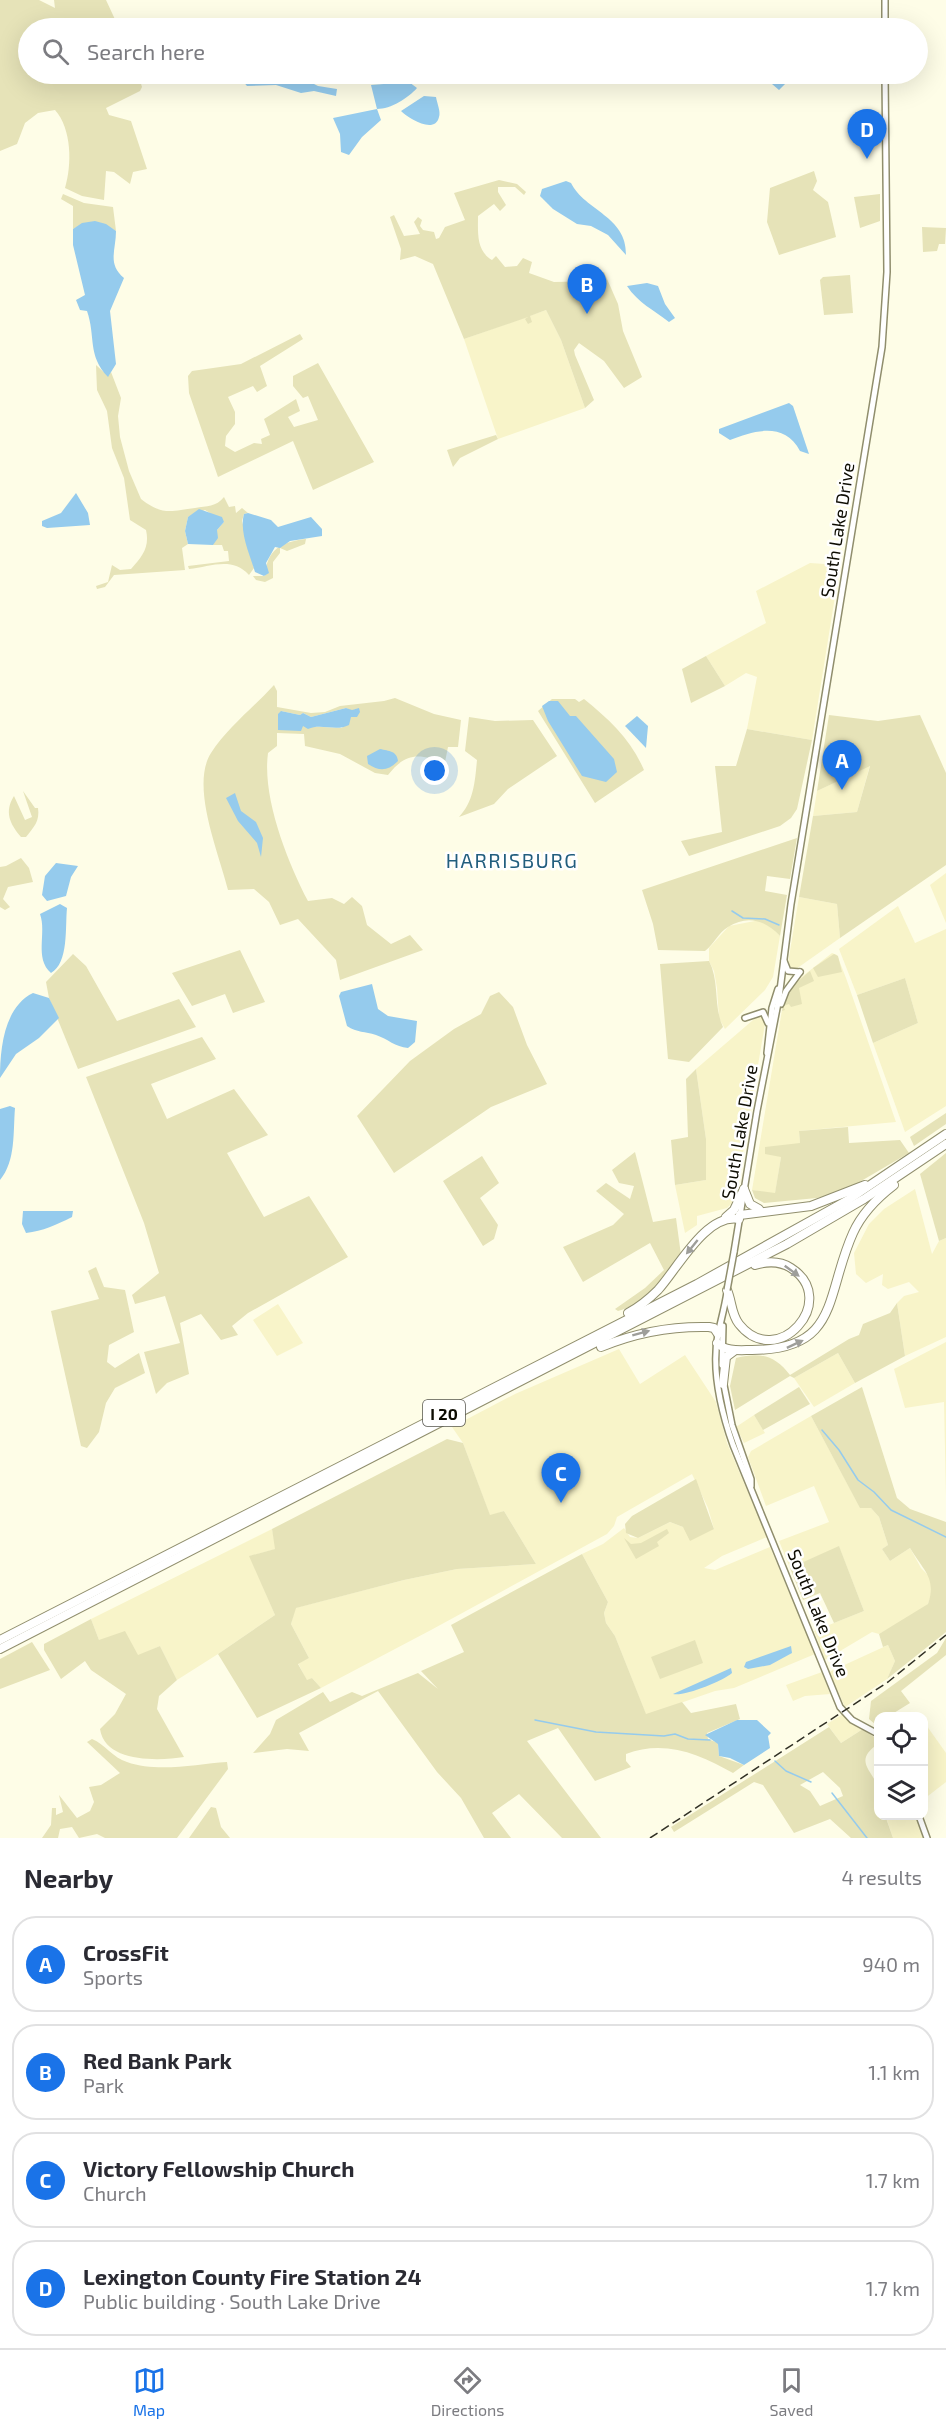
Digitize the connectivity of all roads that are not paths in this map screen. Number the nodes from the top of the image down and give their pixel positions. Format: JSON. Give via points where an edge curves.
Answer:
{"nodes":[{"id":1,"x":885,"y":0,"type":"edge"},
{"id":2,"x":885,"y":18,"type":"edge"},
{"id":3,"x":885,"y":84,"type":"edge"},
{"id":4,"x":783,"y":957,"type":"junction"},
{"id":5,"x":779,"y":988,"type":"junction"},
{"id":6,"x":776,"y":1014,"type":"junction"},
{"id":7,"x":745,"y":1018,"type":"dead end"},
{"id":8,"x":769,"y":1031,"type":"junction"},
{"id":9,"x":767,"y":1057,"type":"junction"},
{"id":10,"x":946,"y":1134,"type":"edge"},
{"id":11,"x":946,"y":1144,"type":"edge"},
{"id":12,"x":935,"y":1152,"type":"junction"},
{"id":13,"x":883,"y":1177,"type":"junction"},
{"id":14,"x":744,"y":1189,"type":"junction"},
{"id":15,"x":773,"y":1210,"type":"junction"},
{"id":16,"x":740,"y":1217,"type":"junction"},
{"id":17,"x":722,"y":1220,"type":"junction"},
{"id":18,"x":718,"y":1281,"type":"junction"},
{"id":19,"x":728,"y":1290,"type":"junction"},
{"id":20,"x":723,"y":1319,"type":"junction"},
{"id":21,"x":719,"y":1341,"type":"junction"},
{"id":22,"x":738,"y":1350,"type":"junction"},
{"id":23,"x":541,"y":1362,"type":"junction"},
{"id":24,"x":548,"y":1369,"type":"junction"},
{"id":25,"x":723,"y":1384,"type":"junction"},
{"id":26,"x":751,"y":1486,"type":"junction"},
{"id":27,"x":0,"y":1640,"type":"edge"},
{"id":28,"x":0,"y":1649,"type":"edge"},
{"id":29,"x":874,"y":1731,"type":"edge"},
{"id":30,"x":921,"y":1820,"type":"edge"},
{"id":31,"x":927,"y":1838,"type":"edge"}],
"edges":[{"from":1,"to":2,"type":"main road"},
{"from":3,"to":4,"type":"main road","name":"South Lake Drive","via":[[887,272],[883,337]]},
{"from":4,"to":5,"type":"main road","name":"South Lake Drive"},
{"from":4,"to":6,"type":"main road","via":[[788,971],[800,972]]},
{"from":5,"to":6,"type":"main road","name":"South Lake Drive"},
{"from":5,"to":8,"type":"main road","name":"South Lake Drive"},
{"from":6,"to":9,"type":"main road","name":"South Lake Drive"},
{"from":7,"to":8,"type":"main road","via":[[764,1013]]},
{"from":8,"to":9,"type":"main road","name":"South Lake Drive"},
{"from":9,"to":14,"type":"main road","name":"South Lake Drive"},
{"from":10,"to":13,"type":"highway","number":"I 20"},
{"from":11,"to":12,"type":"highway","number":"I 20"},
{"from":12,"to":18,"type":"highway","number":"I 20","via":[[834,1217]]},
{"from":22,"to":12,"type":"highway","one_way":true,"via":[[783,1349],[812,1334],[827,1310],[859,1221],[886,1191]]},
{"from":13,"to":15,"type":"highway","via":[[824,1202]]},
{"from":13,"to":23,"type":"highway","number":"I 20","via":[[764,1248]]},
{"from":14,"to":15,"type":"highway","via":[[752,1207]]},
{"from":14,"to":16,"type":"main road","name":"South Lake Drive"},
{"from":14,"to":17,"type":"highway","via":[[733,1211]]},
{"from":15,"to":16,"type":"highway"},
{"from":16,"to":17,"type":"highway"},
{"from":16,"to":19,"type":"main road","name":"South Lake Drive","bridge":true},
{"from":17,"to":23,"type":"highway","one_way":true,"via":[[702,1235],[642,1304]]},
{"from":18,"to":19,"type":"highway","one_way":true,"via":[[758,1264],[784,1265],[805,1284],[807,1313],[790,1334],[761,1339],[739,1324]]},
{"from":18,"to":24,"type":"highway","number":"I 20"},
{"from":19,"to":20,"type":"main road","name":"South Lake Drive"},
{"from":20,"to":21,"type":"main road","name":"South Lake Drive"},
{"from":20,"to":21,"type":"main road","name":"South Lake Drive"},
{"from":21,"to":22,"type":"highway"},
{"from":24,"to":21,"type":"highway","one_way":true,"via":[[647,1331],[710,1327]]},
{"from":21,"to":25,"type":"main road","name":"South Lake Drive"},
{"from":21,"to":26,"type":"main road","name":"South Lake Drive","via":[[717,1376],[723,1413]]},
{"from":22,"to":25,"type":"highway","via":[[726,1357]]},
{"from":23,"to":27,"type":"highway","number":"I 20"},
{"from":24,"to":28,"type":"highway","number":"I 20"},
{"from":25,"to":26,"type":"main road","name":"South Lake Drive"},
{"from":26,"to":29,"type":"main road","name":"South Lake Drive","via":[[840,1707],[852,1720]]},
{"from":30,"to":31,"type":"main road"}]}
